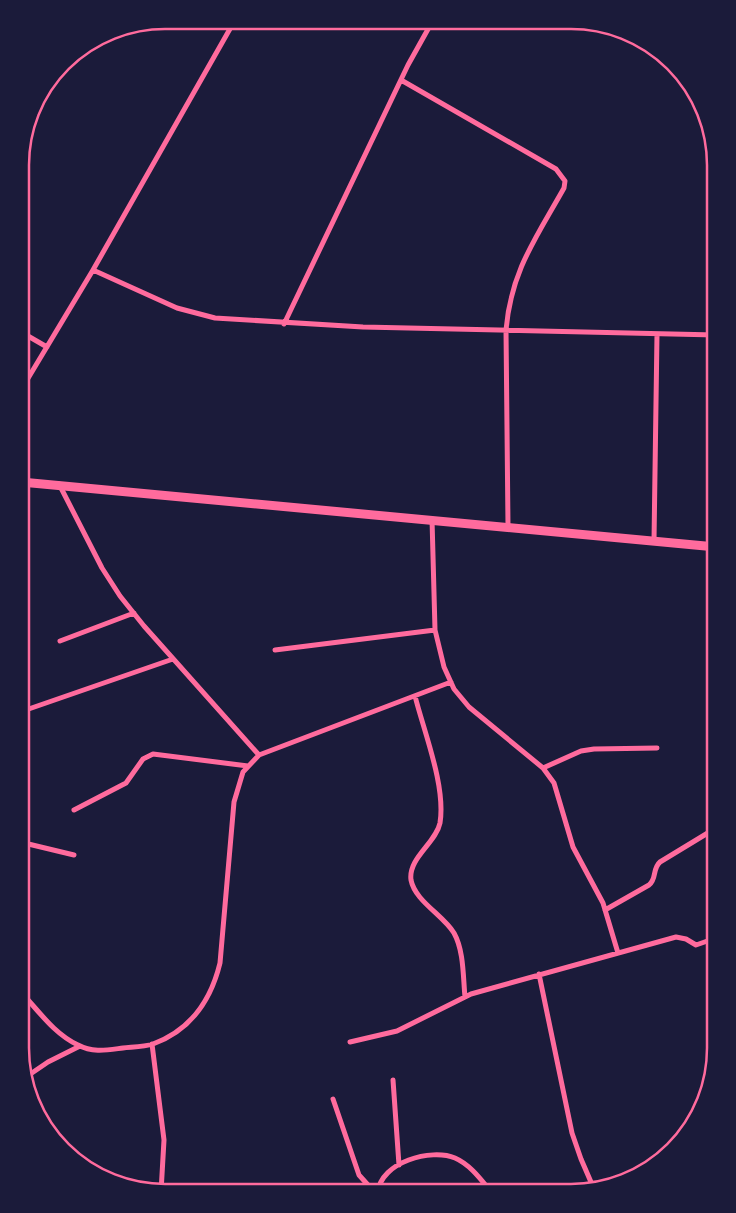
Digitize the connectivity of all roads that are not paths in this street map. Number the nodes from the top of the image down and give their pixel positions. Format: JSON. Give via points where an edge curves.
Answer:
{"nodes":[{"id":1,"x":230,"y":29,"type":"edge"},
{"id":2,"x":428,"y":29,"type":"edge"},
{"id":3,"x":401,"y":80,"type":"junction"},
{"id":4,"x":93,"y":270,"type":"junction"},
{"id":5,"x":284,"y":324,"type":"junction"},
{"id":6,"x":506,"y":330,"type":"junction"},
{"id":7,"x":657,"y":334,"type":"junction"},
{"id":8,"x":707,"y":335,"type":"edge"},
{"id":9,"x":29,"y":337,"type":"edge"},
{"id":10,"x":47,"y":347,"type":"junction"},
{"id":11,"x":29,"y":377,"type":"edge"},
{"id":12,"x":29,"y":482,"type":"edge"},
{"id":13,"x":58,"y":484,"type":"junction"},
{"id":14,"x":432,"y":519,"type":"junction"},
{"id":15,"x":508,"y":526,"type":"junction"},
{"id":16,"x":654,"y":541,"type":"junction"},
{"id":17,"x":707,"y":546,"type":"edge"},
{"id":18,"x":134,"y":614,"type":"junction"},
{"id":19,"x":435,"y":630,"type":"junction"},
{"id":20,"x":60,"y":641,"type":"dead end"},
{"id":21,"x":275,"y":650,"type":"dead end"},
{"id":22,"x":173,"y":659,"type":"junction"},
{"id":23,"x":451,"y":682,"type":"junction"},
{"id":24,"x":415,"y":696,"type":"junction"},
{"id":25,"x":29,"y":709,"type":"edge"},
{"id":26,"x":657,"y":748,"type":"dead end"},
{"id":27,"x":259,"y":755,"type":"junction"},
{"id":28,"x":248,"y":766,"type":"junction"},
{"id":29,"x":542,"y":768,"type":"junction"},
{"id":30,"x":74,"y":810,"type":"dead end"},
{"id":31,"x":707,"y":833,"type":"edge"},
{"id":32,"x":29,"y":844,"type":"edge"},
{"id":33,"x":74,"y":855,"type":"dead end"},
{"id":34,"x":605,"y":910,"type":"junction"},
{"id":35,"x":707,"y":941,"type":"edge"},
{"id":36,"x":618,"y":953,"type":"junction"},
{"id":37,"x":538,"y":974,"type":"junction"},
{"id":38,"x":465,"y":997,"type":"junction"},
{"id":39,"x":29,"y":1001,"type":"edge"},
{"id":40,"x":350,"y":1042,"type":"dead end"},
{"id":41,"x":152,"y":1044,"type":"junction"},
{"id":42,"x":80,"y":1046,"type":"junction"},
{"id":43,"x":31,"y":1074,"type":"edge"},
{"id":44,"x":393,"y":1080,"type":"dead end"},
{"id":45,"x":333,"y":1099,"type":"dead end"},
{"id":46,"x":399,"y":1165,"type":"junction"},
{"id":47,"x":592,"y":1183,"type":"edge"},
{"id":48,"x":161,"y":1184,"type":"edge"},
{"id":49,"x":367,"y":1184,"type":"edge"},
{"id":50,"x":382,"y":1184,"type":"edge"},
{"id":51,"x":484,"y":1184,"type":"edge"}],
"edges":[{"from":1,"to":4,"type":"street"},
{"from":2,"to":3,"type":"street"},
{"from":3,"to":5,"type":"street"},
{"from":3,"to":6,"type":"street","via":[[556,169],[565,181],[514,282],[508,302]]},
{"from":4,"to":5,"type":"street","via":[[194,313]]},
{"from":4,"to":10,"type":"street"},
{"from":5,"to":6,"type":"street"},
{"from":6,"to":7,"type":"street"},
{"from":6,"to":15,"type":"street"},
{"from":7,"to":8,"type":"street"},
{"from":7,"to":16,"type":"street"},
{"from":9,"to":10,"type":"street"},
{"from":10,"to":11,"type":"street"},
{"from":12,"to":13,"type":"street"},
{"from":13,"to":14,"type":"street"},
{"from":13,"to":18,"type":"street","via":[[102,568]]},
{"from":14,"to":15,"type":"street"},
{"from":14,"to":19,"type":"street"},
{"from":15,"to":16,"type":"street"},
{"from":16,"to":17,"type":"street"},
{"from":18,"to":20,"type":"street"},
{"from":18,"to":22,"type":"street"},
{"from":19,"to":21,"type":"street"},
{"from":19,"to":23,"type":"street","via":[[438,649]]},
{"from":22,"to":25,"type":"street"},
{"from":22,"to":27,"type":"street"},
{"from":23,"to":24,"type":"street"},
{"from":23,"to":29,"type":"street","via":[[469,707]]},
{"from":24,"to":27,"type":"street"},
{"from":24,"to":38,"type":"street","via":[[435,774],[440,822],[435,836],[414,864],[411,878],[419,895],[454,934],[459,948]]},
{"from":26,"to":29,"type":"street","via":[[581,751]]},
{"from":27,"to":28,"type":"street"},
{"from":28,"to":30,"type":"street","via":[[153,754],[143,759],[126,783]]},
{"from":28,"to":41,"type":"street","via":[[234,802],[223,938],[216,982],[195,1016],[180,1030]]},
{"from":29,"to":34,"type":"street","via":[[554,783],[572,847]]},
{"from":31,"to":34,"type":"street","via":[[660,862],[649,886]]},
{"from":32,"to":33,"type":"street"},
{"from":34,"to":36,"type":"street"},
{"from":35,"to":36,"type":"street","via":[[696,945],[676,937]]},
{"from":36,"to":37,"type":"street"},
{"from":37,"to":38,"type":"street"},
{"from":37,"to":47,"type":"street","via":[[572,1133]]},
{"from":38,"to":40,"type":"street","via":[[396,1031]]},
{"from":39,"to":42,"type":"street","via":[[54,1029]]},
{"from":41,"to":42,"type":"street","via":[[95,1051]]},
{"from":41,"to":48,"type":"street","via":[[164,1140]]},
{"from":42,"to":43,"type":"street"},
{"from":44,"to":46,"type":"street"},
{"from":45,"to":49,"type":"street","via":[[359,1175]]},
{"from":46,"to":50,"type":"street","via":[[388,1172]]},
{"from":46,"to":51,"type":"street","via":[[445,1155],[465,1163]]}]}
